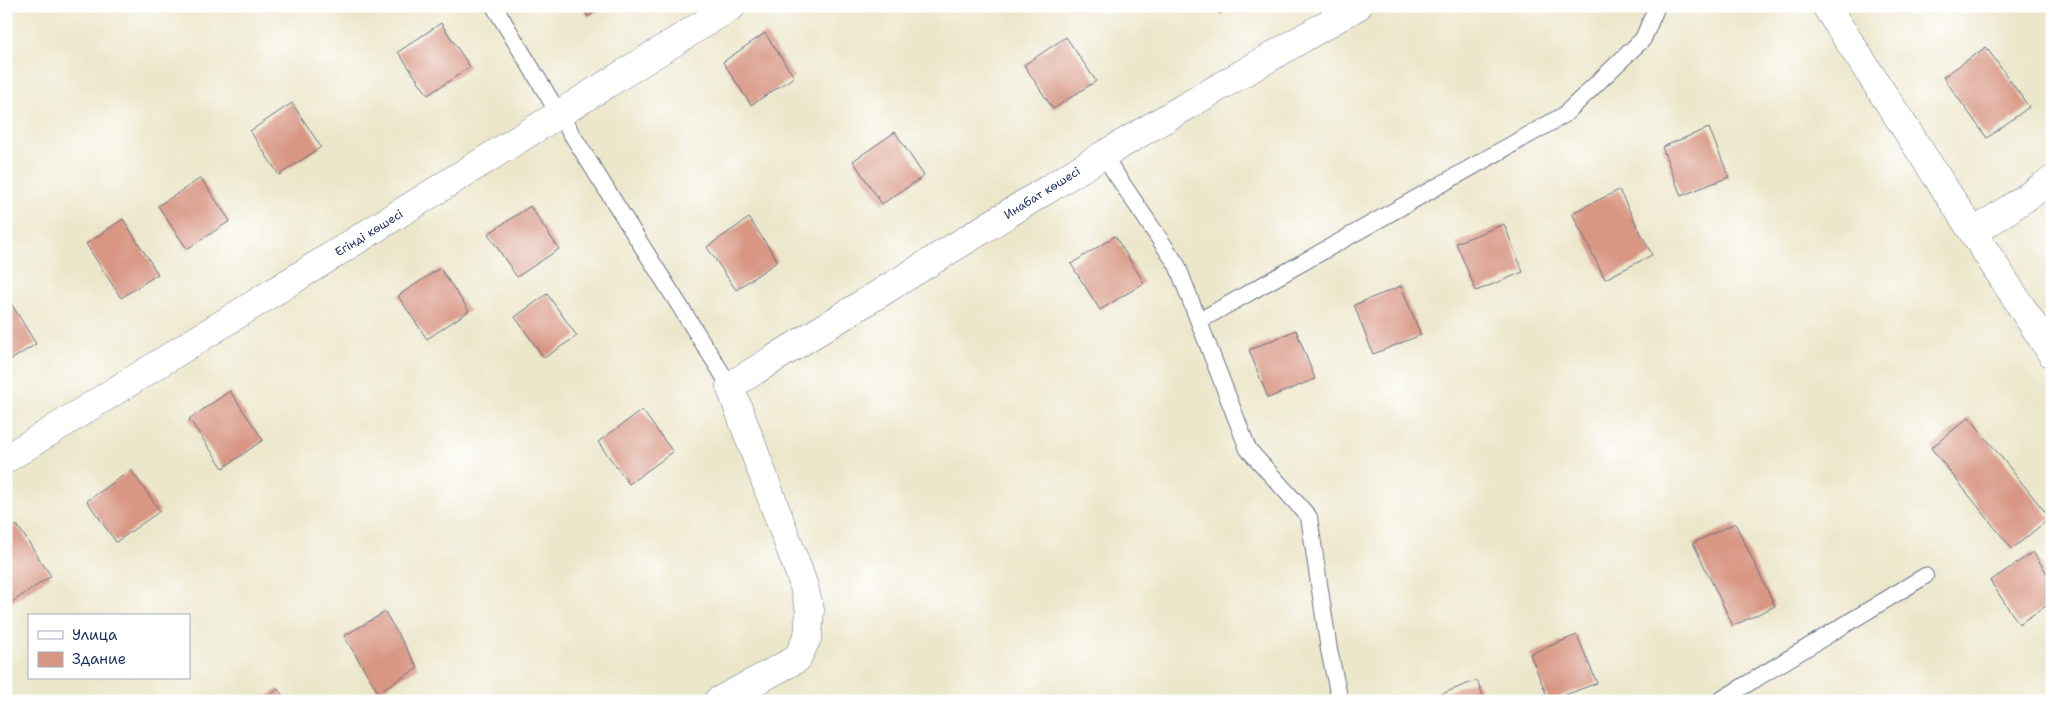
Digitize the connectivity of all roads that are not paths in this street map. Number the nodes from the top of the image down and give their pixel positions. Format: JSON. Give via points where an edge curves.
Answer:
{"nodes":[{"id":1,"x":494,"y":6,"type":"edge"},
{"id":2,"x":732,"y":6,"type":"edge"},
{"id":3,"x":1358,"y":6,"type":"edge"},
{"id":4,"x":1656,"y":6,"type":"edge"},
{"id":5,"x":1826,"y":6,"type":"edge"},
{"id":6,"x":559,"y":114,"type":"junction"},
{"id":7,"x":1103,"y":155,"type":"junction"},
{"id":8,"x":2052,"y":180,"type":"edge"},
{"id":9,"x":1973,"y":233,"type":"junction"},
{"id":10,"x":1198,"y":321,"type":"junction"},
{"id":11,"x":2052,"y":354,"type":"edge"},
{"id":12,"x":730,"y":386,"type":"junction"},
{"id":13,"x":6,"y":459,"type":"edge"},
{"id":14,"x":1925,"y":576,"type":"dead end"},
{"id":15,"x":718,"y":701,"type":"edge"},
{"id":16,"x":1340,"y":701,"type":"edge"},
{"id":17,"x":1719,"y":701,"type":"edge"}],
"edges":[{"from":1,"to":6,"type":"lane"},
{"from":2,"to":6,"type":"street","name":"Егінді көшесі"},
{"from":3,"to":7,"type":"street","name":"Инабат көшесі"},
{"from":4,"to":10,"type":"lane","via":[[1643,39],[1564,115]]},
{"from":5,"to":9,"type":"street"},
{"from":6,"to":12,"type":"lane"},
{"from":6,"to":13,"type":"street","name":"Егінді көшесі"},
{"from":7,"to":10,"type":"lane","via":[[1177,265]]},
{"from":7,"to":12,"type":"street","name":"Инабат көшесі"},
{"from":8,"to":9,"type":"street"},
{"from":9,"to":11,"type":"street"},
{"from":10,"to":16,"type":"lane","via":[[1248,449],[1309,517]]},
{"from":12,"to":15,"type":"street","via":[[810,610],[808,636],[797,659]]},
{"from":14,"to":17,"type":"lane"}]}
